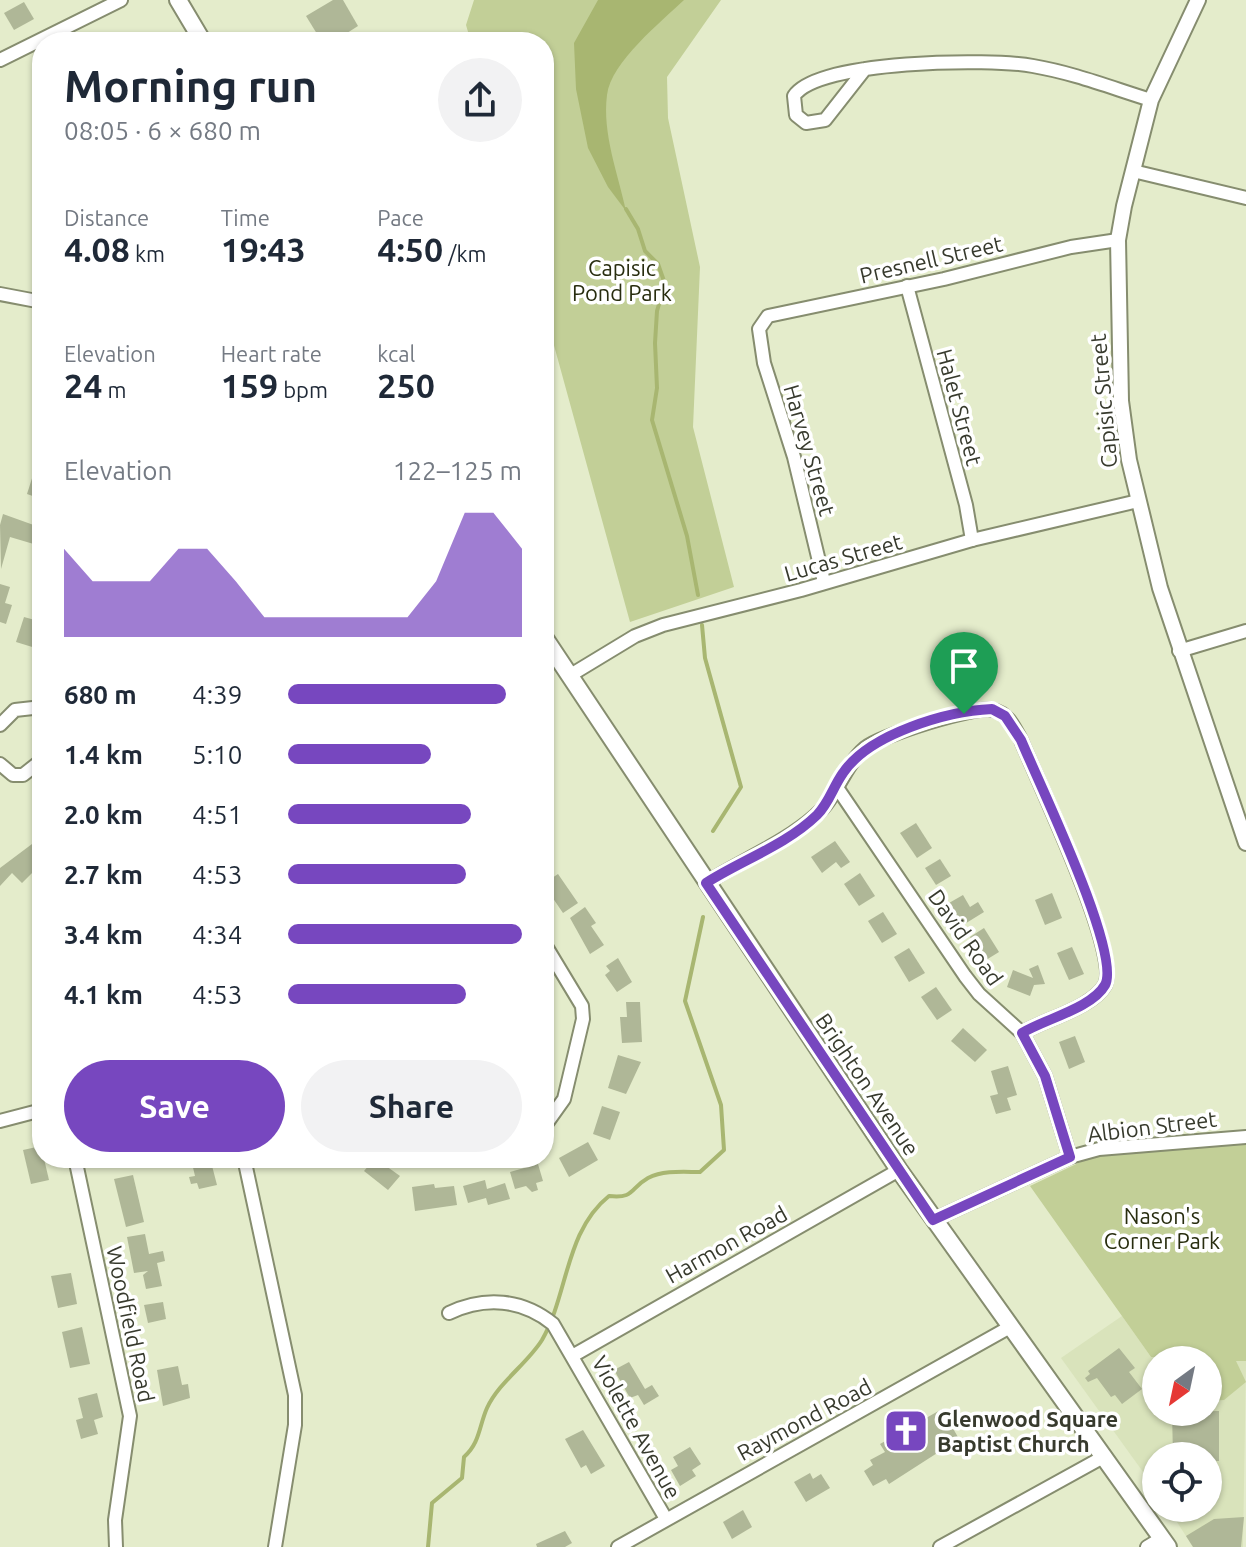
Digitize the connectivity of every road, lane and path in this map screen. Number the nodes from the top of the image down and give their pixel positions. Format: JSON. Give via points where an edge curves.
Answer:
{"nodes":[{"id":1,"x":121,"y":0,"type":"edge"},
{"id":2,"x":178,"y":0,"type":"edge"},
{"id":3,"x":1198,"y":0,"type":"edge"},
{"id":4,"x":56,"y":32,"type":"edge"},
{"id":5,"x":197,"y":32,"type":"edge"},
{"id":6,"x":32,"y":44,"type":"edge"},
{"id":7,"x":0,"y":60,"type":"edge"},
{"id":8,"x":865,"y":69,"type":"junction"},
{"id":9,"x":1151,"y":100,"type":"junction"},
{"id":10,"x":1133,"y":171,"type":"junction"},
{"id":11,"x":1246,"y":198,"type":"edge"},
{"id":12,"x":1118,"y":240,"type":"junction"},
{"id":13,"x":907,"y":286,"type":"junction"},
{"id":14,"x":0,"y":294,"type":"edge"},
{"id":15,"x":32,"y":300,"type":"edge"},
{"id":16,"x":759,"y":329,"type":"joint"},
{"id":17,"x":1138,"y":501,"type":"junction"},
{"id":18,"x":972,"y":540,"type":"junction"},
{"id":19,"x":824,"y":582,"type":"junction"},
{"id":20,"x":1246,"y":631,"type":"edge"},
{"id":21,"x":1179,"y":651,"type":"junction"},
{"id":22,"x":554,"y":653,"type":"edge"},
{"id":23,"x":569,"y":676,"type":"junction"},
{"id":24,"x":32,"y":708,"type":"edge"},
{"id":25,"x":0,"y":725,"type":"edge"},
{"id":26,"x":0,"y":764,"type":"edge"},
{"id":27,"x":32,"y":768,"type":"edge"},
{"id":28,"x":836,"y":786,"type":"junction"},
{"id":29,"x":1246,"y":843,"type":"edge"},
{"id":30,"x":706,"y":883,"type":"junction"},
{"id":31,"x":554,"y":960,"type":"edge"},
{"id":32,"x":1022,"y":1033,"type":"junction"},
{"id":33,"x":32,"y":1113,"type":"edge"},
{"id":34,"x":554,"y":1113,"type":"edge"},
{"id":35,"x":0,"y":1121,"type":"edge"},
{"id":36,"x":1246,"y":1137,"type":"edge"},
{"id":37,"x":1070,"y":1157,"type":"junction"},
{"id":38,"x":77,"y":1168,"type":"edge"},
{"id":39,"x":246,"y":1168,"type":"edge"},
{"id":40,"x":899,"y":1170,"type":"junction"},
{"id":41,"x":933,"y":1220,"type":"junction"},
{"id":42,"x":449,"y":1313,"type":"dead end"},
{"id":43,"x":1010,"y":1327,"type":"junction"},
{"id":44,"x":574,"y":1355,"type":"junction"},
{"id":45,"x":1105,"y":1456,"type":"junction"},
{"id":46,"x":666,"y":1519,"type":"junction"},
{"id":47,"x":1159,"y":1544,"type":"edge"},
{"id":48,"x":116,"y":1547,"type":"edge"},
{"id":49,"x":275,"y":1547,"type":"edge"},
{"id":50,"x":618,"y":1547,"type":"edge"},
{"id":51,"x":940,"y":1547,"type":"edge"}],
"edges":[{"from":1,"to":4,"type":"street"},
{"from":2,"to":5,"type":"main road"},
{"from":3,"to":9,"type":"street","name":"Capisic Street"},
{"from":6,"to":7,"type":"street"},
{"from":8,"to":8,"type":"street","via":[[803,86],[792,102],[796,115],[813,124],[825,120]]},
{"from":8,"to":9,"type":"street","via":[[936,62],[1029,65]]},
{"from":9,"to":10,"type":"street","name":"Capisic Street"},
{"from":10,"to":11,"type":"street"},
{"from":10,"to":12,"type":"street","name":"Capisic Street"},
{"from":12,"to":13,"type":"street","name":"Presnell Street"},
{"from":12,"to":17,"type":"street","name":"Capisic Street","via":[[1121,401]]},
{"from":13,"to":16,"type":"street","name":"Presnell Street","via":[[782,311],[768,316]]},
{"from":13,"to":18,"type":"street","name":"Halet Street"},
{"from":14,"to":15,"type":"street"},
{"from":16,"to":19,"type":"street","name":"Harvey Street"},
{"from":17,"to":18,"type":"street","name":"Lucas Street"},
{"from":17,"to":21,"type":"street","name":"Capisic Street"},
{"from":18,"to":19,"type":"street","name":"Lucas Street"},
{"from":19,"to":23,"type":"street","name":"Lucas Street","via":[[663,625]]},
{"from":20,"to":21,"type":"street"},
{"from":21,"to":29,"type":"street","name":"Capisic Street"},
{"from":22,"to":23,"type":"main road","name":"Brighton Avenue"},
{"from":23,"to":30,"type":"main road","name":"Brighton Avenue"},
{"from":24,"to":25,"type":"street","via":[[15,710]]},
{"from":26,"to":27,"type":"street","via":[[13,775]]},
{"from":28,"to":30,"type":"street","via":[[816,816]]},
{"from":28,"to":32,"type":"street","name":"David Road","via":[[965,976]]},
{"from":28,"to":32,"type":"street","via":[[866,746],[896,732],[992,709],[1014,727],[1099,926],[1109,967],[1106,983],[1095,997]]},
{"from":30,"to":40,"type":"main road","name":"Brighton Avenue"},
{"from":31,"to":34,"type":"street","via":[[582,1006],[583,1019],[564,1099]]},
{"from":32,"to":37,"type":"street","name":"David Road","via":[[1045,1076]]},
{"from":33,"to":35,"type":"street"},
{"from":36,"to":37,"type":"street","name":"Albion Street","via":[[1143,1143]]},
{"from":37,"to":41,"type":"street","name":"Albion Street"},
{"from":38,"to":48,"type":"street","name":"Woodfield Road","via":[[130,1416]]},
{"from":39,"to":49,"type":"street","via":[[295,1395]]},
{"from":40,"to":41,"type":"main road","name":"Brighton Avenue"},
{"from":40,"to":44,"type":"street","name":"Harmon Road"},
{"from":41,"to":43,"type":"main road","name":"Brighton Avenue"},
{"from":42,"to":44,"type":"street","name":"Violette Avenue","via":[[470,1303],[496,1302],[533,1310],[561,1333]]},
{"from":43,"to":45,"type":"main road","name":"Brighton Avenue"},
{"from":43,"to":46,"type":"street","name":"Raymond Road"},
{"from":44,"to":46,"type":"street","name":"Violette Avenue"},
{"from":45,"to":47,"type":"main road","name":"Brighton Avenue"},
{"from":45,"to":51,"type":"street"},
{"from":46,"to":50,"type":"street","name":"Raymond Road"}]}
